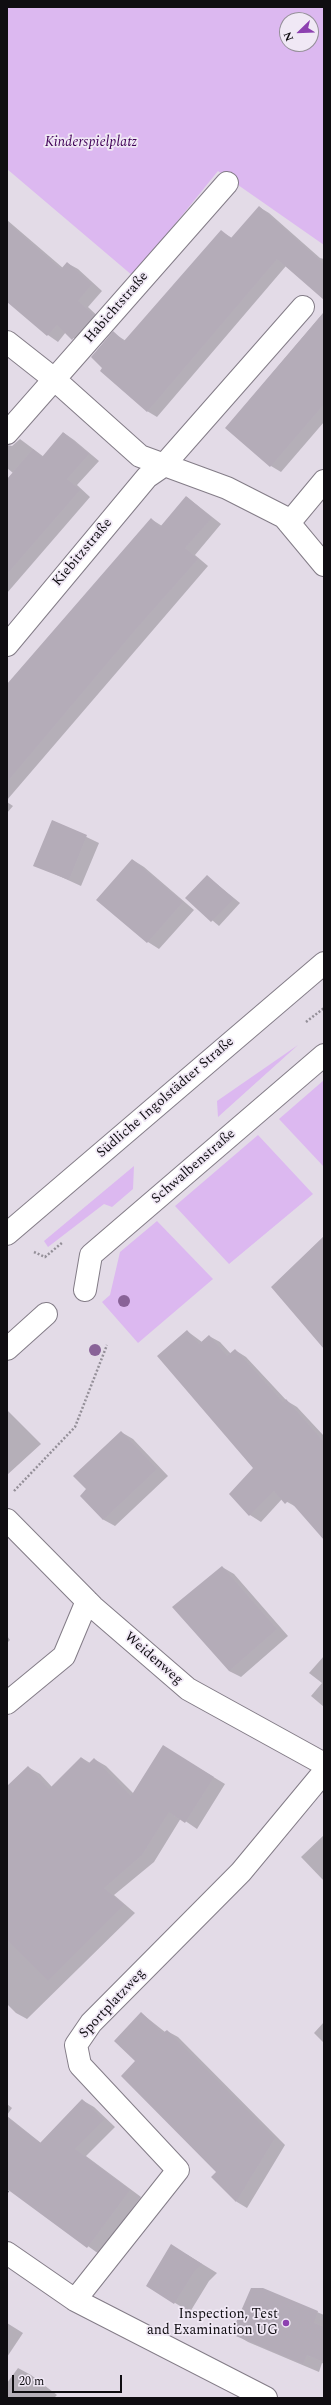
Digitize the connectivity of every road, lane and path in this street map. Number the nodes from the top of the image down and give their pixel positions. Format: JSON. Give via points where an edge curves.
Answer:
{"nodes":[{"id":1,"x":227,"y":183,"type":"dead end"},
{"id":2,"x":303,"y":307,"type":"dead end"},
{"id":3,"x":7,"y":342,"type":"edge"},
{"id":4,"x":54,"y":378,"type":"junction"},
{"id":5,"x":7,"y":433,"type":"edge"},
{"id":6,"x":163,"y":466,"type":"junction"},
{"id":7,"x":324,"y":481,"type":"edge"},
{"id":8,"x":289,"y":523,"type":"junction"},
{"id":9,"x":324,"y":565,"type":"edge"},
{"id":10,"x":7,"y":645,"type":"edge"},
{"id":11,"x":324,"y":962,"type":"edge"},
{"id":12,"x":324,"y":1055,"type":"edge"},
{"id":13,"x":7,"y":1234,"type":"edge"},
{"id":14,"x":85,"y":1290,"type":"dead end"},
{"id":15,"x":46,"y":1314,"type":"dead end"},
{"id":16,"x":107,"y":1345,"type":"dead end"},
{"id":17,"x":7,"y":1349,"type":"edge"},
{"id":18,"x":12,"y":1493,"type":"dead end"},
{"id":19,"x":7,"y":1520,"type":"edge"},
{"id":20,"x":87,"y":1601,"type":"junction"},
{"id":21,"x":7,"y":1703,"type":"edge"},
{"id":22,"x":324,"y":1764,"type":"edge"},
{"id":23,"x":324,"y":1772,"type":"edge"},
{"id":24,"x":7,"y":2253,"type":"edge"},
{"id":25,"x":75,"y":2300,"type":"junction"},
{"id":26,"x":266,"y":2398,"type":"edge"}],
"edges":[{"from":1,"to":4,"type":"street","name":"Habichtstraße"},
{"from":2,"to":6,"type":"street","name":"Kiebitzstraße"},
{"from":3,"to":4,"type":"street"},
{"from":4,"to":5,"type":"street","name":"Habichtstraße"},
{"from":4,"to":6,"type":"street","via":[[140,456]]},
{"from":6,"to":8,"type":"street","via":[[227,488],[284,517]]},
{"from":6,"to":10,"type":"street","name":"Kiebitzstraße","via":[[147,477]]},
{"from":7,"to":8,"type":"street"},
{"from":8,"to":9,"type":"street"},
{"from":11,"to":13,"type":"street","name":"Südliche Ingolstädter Straße"},
{"from":12,"to":14,"type":"street","name":"Schwalbenstraße","via":[[91,1255]]},
{"from":15,"to":17,"type":"street"},
{"from":16,"to":18,"type":"path","via":[[75,1427]]},
{"from":19,"to":20,"type":"street","name":"Weidenweg"},
{"from":20,"to":21,"type":"street","via":[[64,1656]]},
{"from":20,"to":22,"type":"street","name":"Weidenweg","via":[[188,1689]]},
{"from":23,"to":25,"type":"street","name":"Sportplatzweg","via":[[241,1872],[91,2023],[76,2045],[80,2065],[178,2170]]},
{"from":24,"to":25,"type":"street"},
{"from":25,"to":26,"type":"street"}]}
